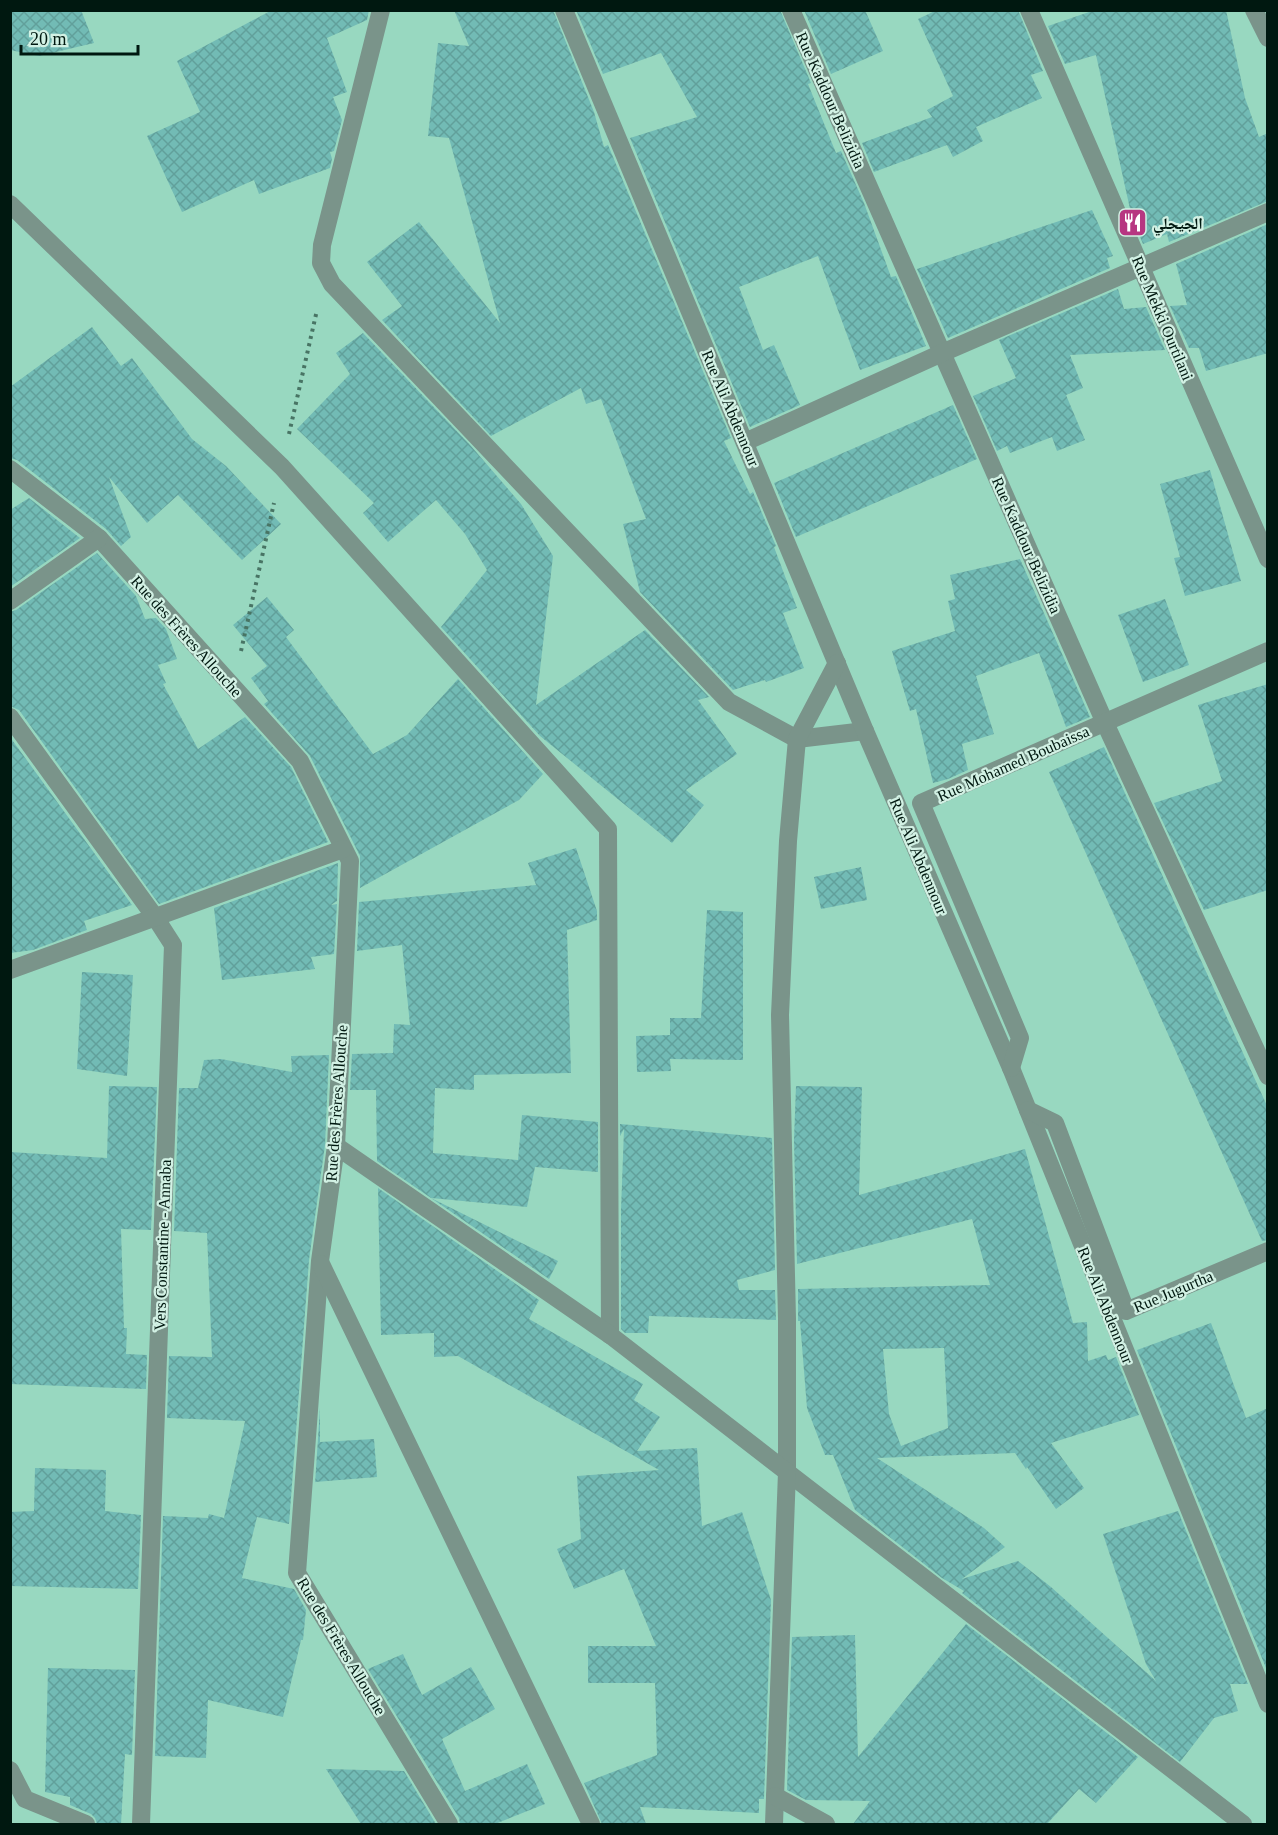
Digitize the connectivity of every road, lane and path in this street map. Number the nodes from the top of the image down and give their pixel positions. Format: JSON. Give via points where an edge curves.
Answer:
{"nodes":[{"id":1,"x":381,"y":10,"type":"edge"},
{"id":2,"x":564,"y":10,"type":"edge"},
{"id":3,"x":791,"y":10,"type":"edge"},
{"id":4,"x":1029,"y":10,"type":"edge"},
{"id":5,"x":1254,"y":10,"type":"edge"},
{"id":6,"x":1268,"y":38,"type":"edge"},
{"id":7,"x":10,"y":204,"type":"edge"},
{"id":8,"x":1268,"y":213,"type":"edge"},
{"id":9,"x":1142,"y":267,"type":"junction"},
{"id":10,"x":942,"y":353,"type":"junction"},
{"id":11,"x":745,"y":442,"type":"junction"},
{"id":12,"x":10,"y":469,"type":"edge"},
{"id":13,"x":99,"y":538,"type":"junction"},
{"id":14,"x":1268,"y":559,"type":"edge"},
{"id":15,"x":10,"y":601,"type":"edge"},
{"id":16,"x":1268,"y":651,"type":"edge"},
{"id":17,"x":837,"y":663,"type":"junction"},
{"id":18,"x":10,"y":717,"type":"edge"},
{"id":19,"x":1105,"y":723,"type":"junction"},
{"id":20,"x":865,"y":731,"type":"junction"},
{"id":21,"x":797,"y":739,"type":"junction"},
{"id":22,"x":343,"y":849,"type":"junction"},
{"id":23,"x":156,"y":917,"type":"junction"},
{"id":24,"x":10,"y":970,"type":"edge"},
{"id":25,"x":1011,"y":1068,"type":"junction"},
{"id":26,"x":1268,"y":1076,"type":"edge"},
{"id":27,"x":1028,"y":1110,"type":"junction"},
{"id":28,"x":336,"y":1146,"type":"junction"},
{"id":29,"x":1268,"y":1251,"type":"edge"},
{"id":30,"x":320,"y":1261,"type":"junction"},
{"id":31,"x":610,"y":1335,"type":"junction"},
{"id":32,"x":787,"y":1472,"type":"junction"},
{"id":33,"x":1268,"y":1704,"type":"edge"},
{"id":34,"x":10,"y":1770,"type":"edge"},
{"id":35,"x":775,"y":1796,"type":"junction"},
{"id":36,"x":86,"y":1824,"type":"edge"},
{"id":37,"x":141,"y":1824,"type":"edge"},
{"id":38,"x":449,"y":1824,"type":"edge"},
{"id":39,"x":591,"y":1824,"type":"edge"},
{"id":40,"x":774,"y":1824,"type":"edge"},
{"id":41,"x":826,"y":1824,"type":"edge"},
{"id":42,"x":1243,"y":1824,"type":"edge"}],
"edges":[{"from":1,"to":21,"type":"street","via":[[322,245],[325,274],[729,702]]},
{"from":2,"to":11,"type":"street","name":"Rue Ali Abdennour"},
{"from":3,"to":10,"type":"street","name":"Rue Kaddour Belizidia"},
{"from":4,"to":9,"type":"street","name":"Rue Mekki Ourtilani"},
{"from":5,"to":6,"type":"street"},
{"from":7,"to":31,"type":"street","via":[[282,468],[608,829]]},
{"from":8,"to":9,"type":"street"},
{"from":9,"to":10,"type":"street"},
{"from":9,"to":14,"type":"street","name":"Rue Mekki Ourtilani"},
{"from":10,"to":11,"type":"street"},
{"from":10,"to":19,"type":"street","name":"Rue Kaddour Belizidia"},
{"from":11,"to":17,"type":"street","name":"Rue Ali Abdennour"},
{"from":12,"to":13,"type":"street","name":"Rue des Frères Allouche"},
{"from":13,"to":15,"type":"street"},
{"from":13,"to":22,"type":"street","name":"Rue des Frères Allouche","via":[[300,761]]},
{"from":16,"to":19,"type":"street","name":"Rue Mohamed Boubaissa"},
{"from":17,"to":20,"type":"street","name":"Rue Ali Abdennour"},
{"from":17,"to":21,"type":"street"},
{"from":18,"to":23,"type":"street","name":"Vers Constantine - Annaba"},
{"from":19,"to":25,"type":"street","name":"Rue Mohamed Boubaissa","via":[[921,803],[1020,1038]]},
{"from":19,"to":26,"type":"street","name":"Rue Kaddour Belizidia"},
{"from":20,"to":21,"type":"street"},
{"from":20,"to":25,"type":"street","name":"Rue Ali Abdennour"},
{"from":21,"to":32,"type":"street","via":[[780,1015]]},
{"from":22,"to":23,"type":"street"},
{"from":22,"to":28,"type":"street","name":"Rue des Frères Allouche","via":[[350,861]]},
{"from":23,"to":24,"type":"street"},
{"from":23,"to":37,"type":"street","name":"Vers Constantine - Annaba","via":[[173,945]]},
{"from":25,"to":27,"type":"street","name":"Rue Ali Abdennour"},
{"from":27,"to":29,"type":"street","name":"Rue Jugurtha","via":[[1054,1123],[1126,1311]]},
{"from":27,"to":33,"type":"street","name":"Rue Ali Abdennour"},
{"from":28,"to":30,"type":"street","name":"Rue des Frères Allouche"},
{"from":28,"to":31,"type":"street"},
{"from":30,"to":38,"type":"street","name":"Rue des Frères Allouche","via":[[297,1573]]},
{"from":30,"to":39,"type":"street"},
{"from":31,"to":32,"type":"street"},
{"from":32,"to":35,"type":"street"},
{"from":32,"to":42,"type":"street"},
{"from":34,"to":36,"type":"street","via":[[25,1799]]},
{"from":35,"to":40,"type":"street"},
{"from":35,"to":41,"type":"street"}]}
